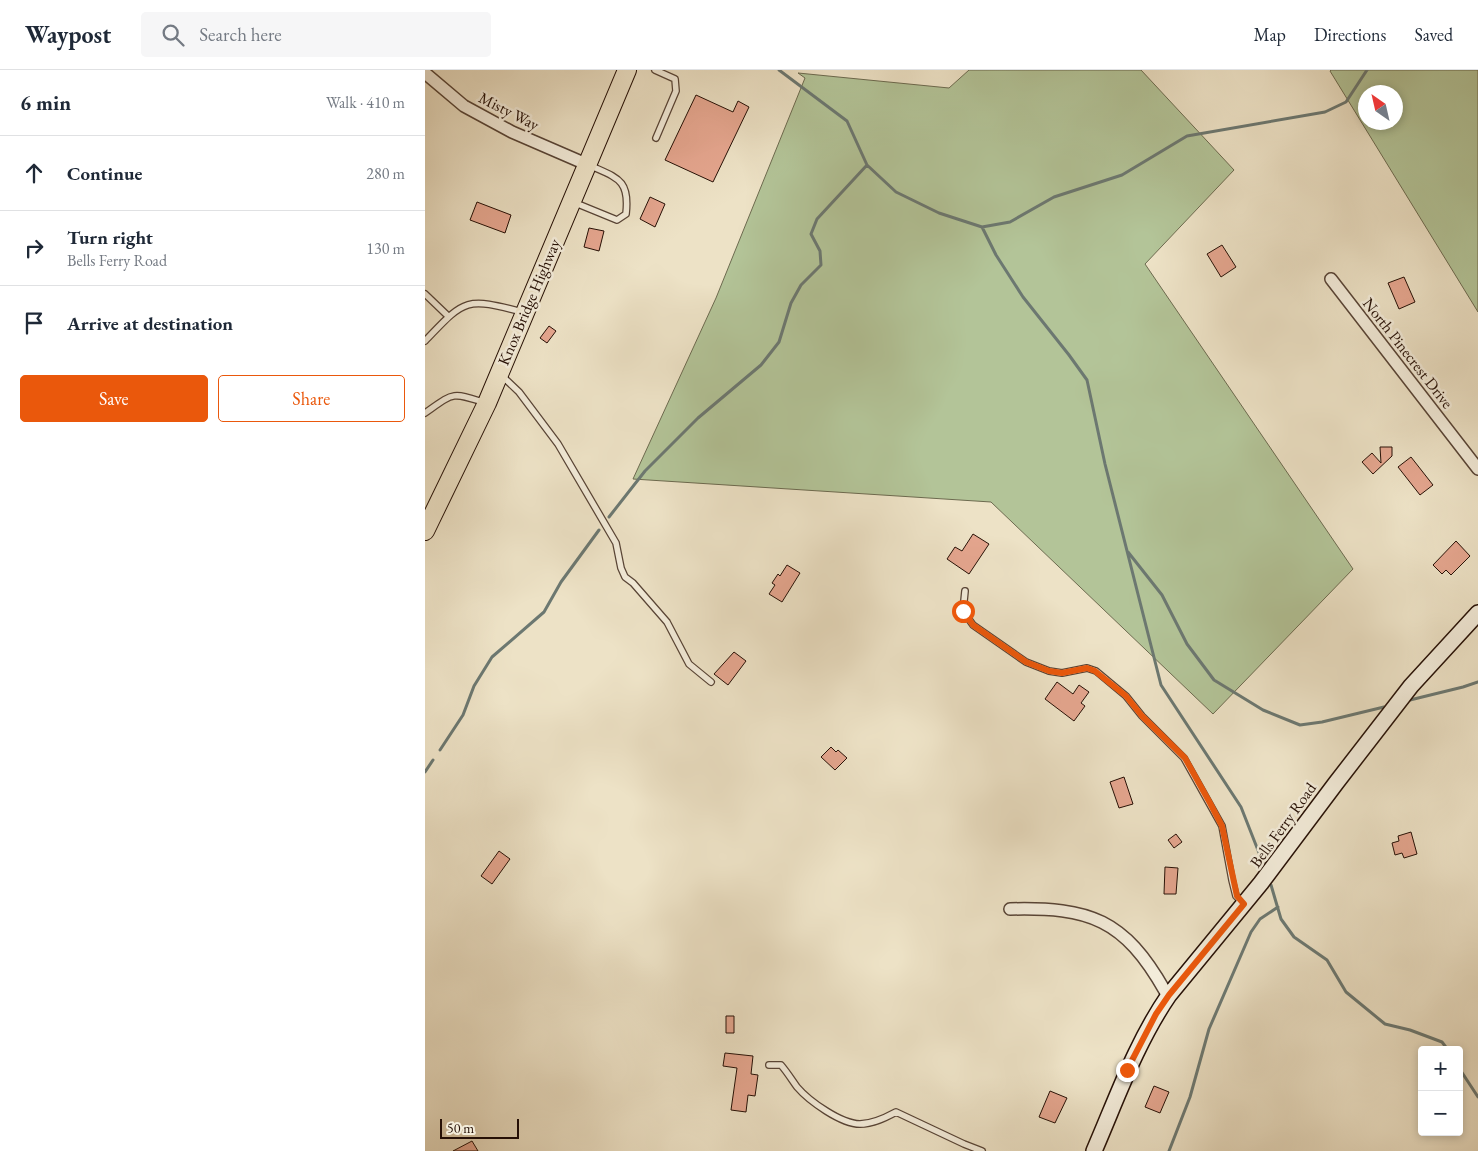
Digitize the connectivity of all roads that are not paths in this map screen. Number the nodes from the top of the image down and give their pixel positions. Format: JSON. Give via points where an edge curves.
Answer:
{"nodes":[{"id":1,"x":627,"y":70,"type":"edge"},
{"id":2,"x":655,"y":70,"type":"edge"},
{"id":3,"x":425,"y":73,"type":"edge"},
{"id":4,"x":656,"y":138,"type":"dead end"},
{"id":5,"x":586,"y":164,"type":"junction"},
{"id":6,"x":571,"y":202,"type":"junction"},
{"id":7,"x":1331,"y":280,"type":"dead end"},
{"id":8,"x":425,"y":294,"type":"edge"},
{"id":9,"x":525,"y":313,"type":"junction"},
{"id":10,"x":449,"y":316,"type":"junction"},
{"id":11,"x":425,"y":341,"type":"edge"},
{"id":12,"x":499,"y":373,"type":"junction"},
{"id":13,"x":487,"y":403,"type":"junction"},
{"id":14,"x":425,"y":413,"type":"edge"},
{"id":15,"x":1478,"y":469,"type":"edge"},
{"id":16,"x":425,"y":530,"type":"edge"},
{"id":17,"x":965,"y":591,"type":"dead end"},
{"id":18,"x":1478,"y":613,"type":"edge"},
{"id":19,"x":711,"y":682,"type":"dead end"},
{"id":20,"x":1244,"y":904,"type":"junction"},
{"id":21,"x":1009,"y":909,"type":"dead end"},
{"id":22,"x":1169,"y":995,"type":"junction"},
{"id":23,"x":769,"y":1065,"type":"dead end"},
{"id":24,"x":981,"y":1151,"type":"edge"},
{"id":25,"x":1094,"y":1151,"type":"edge"}],
"edges":[{"from":1,"to":5,"type":"main road","name":"Knox Bridge Highway"},
{"from":2,"to":4,"type":"lane","via":[[675,79],[676,91]]},
{"from":3,"to":5,"type":"street","name":"Misty Way","via":[[464,106],[512,132]]},
{"from":5,"to":6,"type":"main road","name":"Knox Bridge Highway"},
{"from":5,"to":6,"type":"lane","via":[[613,176],[625,186],[626,214],[617,220]]},
{"from":6,"to":9,"type":"main road","name":"Knox Bridge Highway"},
{"from":7,"to":15,"type":"street","name":"North Pinecrest Drive"},
{"from":8,"to":10,"type":"lane"},
{"from":9,"to":10,"type":"lane","via":[[478,302],[467,304]]},
{"from":9,"to":12,"type":"main road","name":"Knox Bridge Highway"},
{"from":10,"to":11,"type":"lane"},
{"from":12,"to":13,"type":"main road","name":"Knox Bridge Highway"},
{"from":12,"to":19,"type":"lane","via":[[519,392],[558,444],[616,543],[625,577],[667,622],[689,664]]},
{"from":13,"to":14,"type":"lane","via":[[458,394],[448,396]]},
{"from":13,"to":16,"type":"main road","name":"Knox Bridge Highway"},
{"from":17,"to":20,"type":"lane","via":[[963,611],[973,625],[1026,662],[1049,671],[1062,673],[1087,668],[1095,671],[1126,696],[1185,758],[1222,826],[1237,896]]},
{"from":18,"to":20,"type":"main road","name":"Bells Ferry Road","via":[[1407,692]]},
{"from":20,"to":22,"type":"main road","name":"Bells Ferry Road"},
{"from":21,"to":22,"type":"street","via":[[1068,911],[1090,916],[1112,927],[1138,952]]},
{"from":22,"to":25,"type":"main road","name":"Bells Ferry Road","via":[[1127,1070]]},
{"from":23,"to":24,"type":"lane","via":[[781,1065],[809,1099],[837,1117],[859,1124],[878,1121],[896,1112]]}]}
